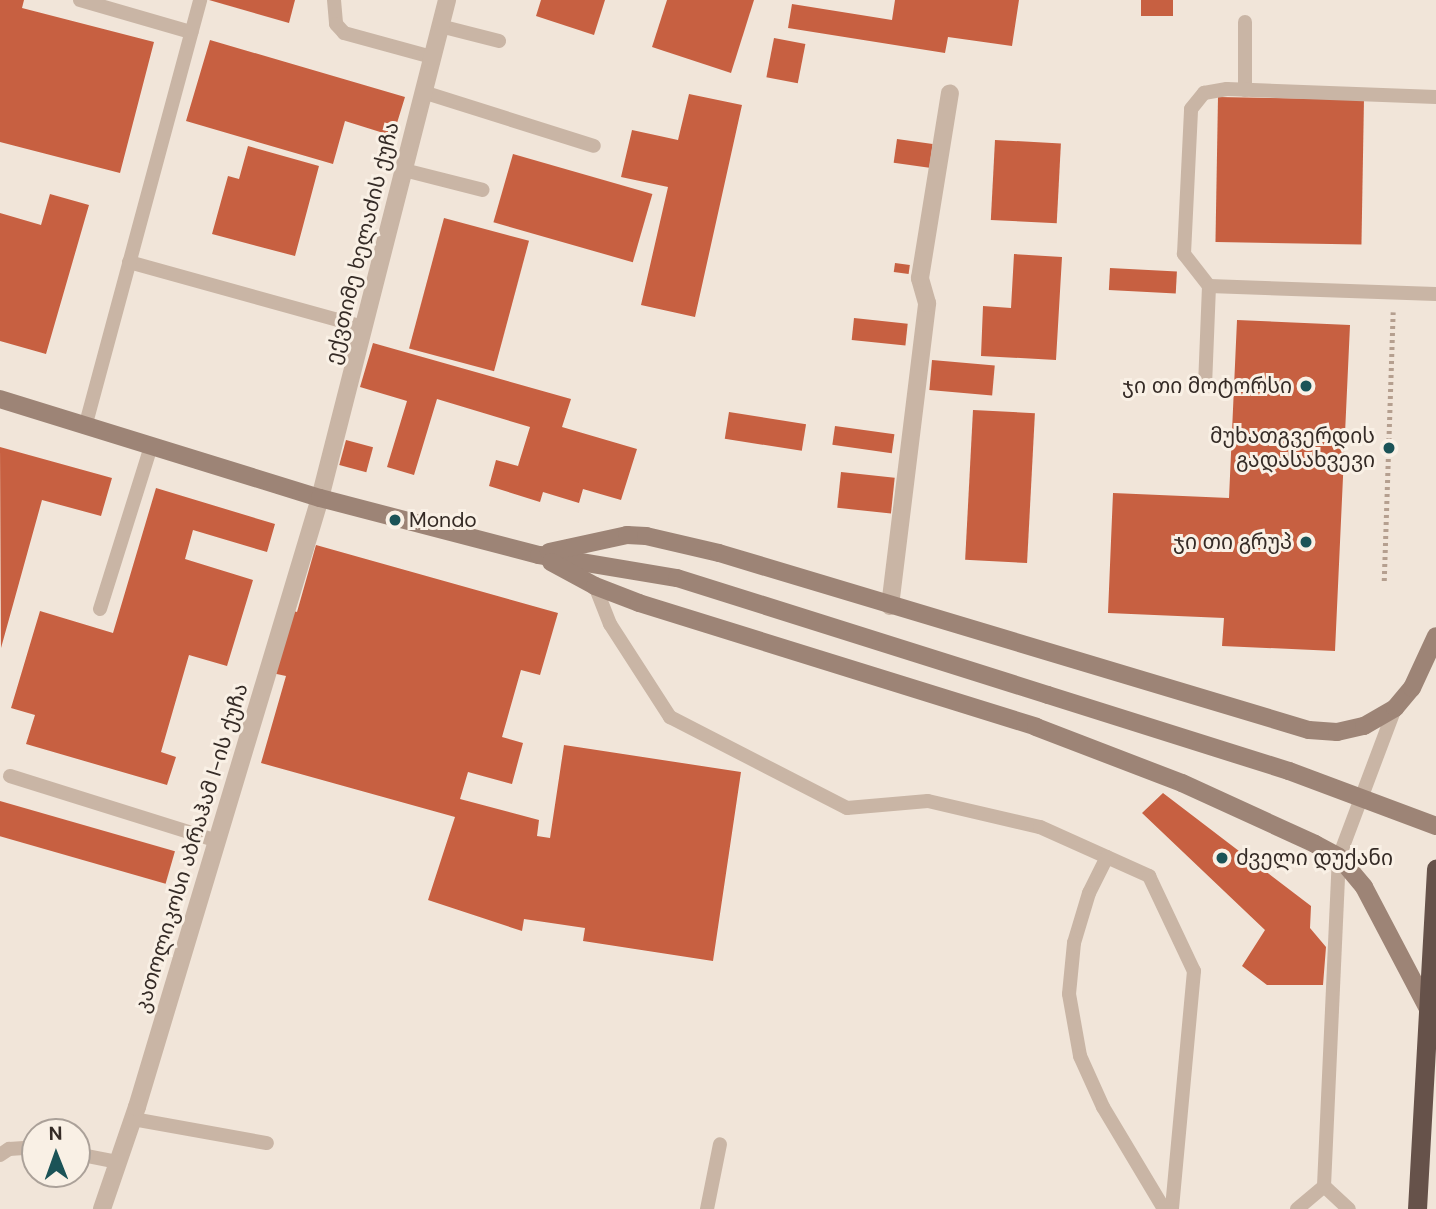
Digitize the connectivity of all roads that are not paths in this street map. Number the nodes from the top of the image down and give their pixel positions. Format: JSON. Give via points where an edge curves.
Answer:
{"nodes":[{"id":1,"x":80,"y":0,"type":"edge"},
{"id":2,"x":200,"y":0,"type":"edge"},
{"id":3,"x":334,"y":0,"type":"edge"},
{"id":4,"x":447,"y":0,"type":"edge"},
{"id":5,"x":1245,"y":22,"type":"dead end"},
{"id":6,"x":440,"y":26,"type":"junction"},
{"id":7,"x":191,"y":32,"type":"junction"},
{"id":8,"x":499,"y":41,"type":"dead end"},
{"id":9,"x":432,"y":57,"type":"junction"},
{"id":10,"x":1245,"y":90,"type":"junction"},
{"id":11,"x":424,"y":92,"type":"junction"},
{"id":12,"x":950,"y":93,"type":"dead end"},
{"id":13,"x":1436,"y":97,"type":"edge"},
{"id":14,"x":594,"y":146,"type":"dead end"},
{"id":15,"x":404,"y":170,"type":"junction"},
{"id":16,"x":483,"y":190,"type":"dead end"},
{"id":17,"x":129,"y":262,"type":"junction"},
{"id":18,"x":1209,"y":286,"type":"junction"},
{"id":19,"x":1436,"y":294,"type":"edge"},
{"id":20,"x":364,"y":327,"type":"junction"},
{"id":21,"x":1205,"y":386,"type":"dead end"},
{"id":22,"x":0,"y":398,"type":"edge"},
{"id":23,"x":85,"y":427,"type":"junction"},
{"id":24,"x":151,"y":446,"type":"junction"},
{"id":25,"x":320,"y":498,"type":"junction"},
{"id":26,"x":539,"y":555,"type":"junction"},
{"id":27,"x":595,"y":586,"type":"junction"},
{"id":28,"x":890,"y":606,"type":"junction"},
{"id":29,"x":100,"y":608,"type":"dead end"},
{"id":30,"x":1436,"y":636,"type":"edge"},
{"id":31,"x":1395,"y":708,"type":"junction"},
{"id":32,"x":10,"y":776,"type":"dead end"},
{"id":33,"x":1436,"y":826,"type":"edge"},
{"id":34,"x":217,"y":841,"type":"junction"},
{"id":35,"x":1107,"y":857,"type":"junction"},
{"id":36,"x":1339,"y":857,"type":"junction"},
{"id":37,"x":1436,"y":869,"type":"edge"},
{"id":38,"x":1428,"y":1009,"type":"junction"},
{"id":39,"x":133,"y":1119,"type":"junction"},
{"id":40,"x":267,"y":1143,"type":"dead end"},
{"id":41,"x":720,"y":1144,"type":"dead end"},
{"id":42,"x":21,"y":1147,"type":"edge"},
{"id":43,"x":3,"y":1148,"type":"edge"},
{"id":44,"x":91,"y":1157,"type":"edge"},
{"id":45,"x":118,"y":1162,"type":"junction"},
{"id":46,"x":1324,"y":1185,"type":"junction"},
{"id":47,"x":102,"y":1209,"type":"edge"},
{"id":48,"x":707,"y":1209,"type":"edge"},
{"id":49,"x":1164,"y":1209,"type":"edge"},
{"id":50,"x":1172,"y":1209,"type":"edge"},
{"id":51,"x":1297,"y":1209,"type":"edge"},
{"id":52,"x":1349,"y":1209,"type":"edge"},
{"id":53,"x":1417,"y":1209,"type":"edge"}],
"edges":[{"from":1,"to":7,"type":"lane"},
{"from":2,"to":7,"type":"lane"},
{"from":3,"to":9,"type":"lane","via":[[336,24],[344,33]]},
{"from":4,"to":6,"type":"street","name":"ექვთიმე ხელაძის ქუჩა"},
{"from":5,"to":10,"type":"lane"},
{"from":6,"to":8,"type":"lane"},
{"from":6,"to":9,"type":"street","name":"ექვთიმე ხელაძის ქუჩა"},
{"from":7,"to":17,"type":"lane"},
{"from":9,"to":11,"type":"street","name":"ექვთიმე ხელაძის ქუჩა"},
{"from":10,"to":13,"type":"lane"},
{"from":10,"to":18,"type":"lane","via":[[1203,93],[1191,109],[1184,254]]},
{"from":11,"to":14,"type":"lane"},
{"from":11,"to":15,"type":"street","name":"ექვთიმე ხელაძის ქუჩა"},
{"from":12,"to":28,"type":"street","via":[[920,278],[927,303]]},
{"from":15,"to":16,"type":"lane"},
{"from":15,"to":20,"type":"street","name":"ექვთიმე ხელაძის ქუჩა"},
{"from":17,"to":20,"type":"lane"},
{"from":17,"to":23,"type":"lane"},
{"from":18,"to":19,"type":"lane"},
{"from":18,"to":21,"type":"lane"},
{"from":20,"to":25,"type":"street","name":"ექვთიმე ხელაძის ქუჩა"},
{"from":22,"to":23,"type":"main road"},
{"from":23,"to":24,"type":"main road"},
{"from":24,"to":25,"type":"main road"},
{"from":24,"to":29,"type":"lane"},
{"from":25,"to":26,"type":"main road"},
{"from":25,"to":34,"type":"street","name":"კათოლიკოსი აბრაჰამ I-ის ქუჩა"},
{"from":26,"to":27,"type":"main road"},
{"from":26,"to":28,"type":"main road","via":[[627,535],[646,536],[719,553]]},
{"from":26,"to":33,"type":"main road","bridge":true,"via":[[677,578],[1289,771]]},
{"from":27,"to":35,"type":"lane","via":[[610,624],[670,717],[847,808],[928,801],[1040,827]]},
{"from":27,"to":36,"type":"main road","via":[[1036,727],[1182,783]]},
{"from":28,"to":31,"type":"main road","via":[[1309,730],[1337,732],[1364,726]]},
{"from":30,"to":31,"type":"main road","via":[[1412,688]]},
{"from":31,"to":36,"type":"lane"},
{"from":32,"to":34,"type":"lane"},
{"from":34,"to":39,"type":"street","name":"კათოლიკოსი აბრაჰამ I-ის ქუჩა"},
{"from":35,"to":49,"type":"lane","via":[[1089,893],[1074,943],[1069,995],[1085,1066],[1103,1107]]},
{"from":35,"to":50,"type":"lane","via":[[1149,877],[1194,971]]},
{"from":36,"to":38,"type":"main road","via":[[1364,887]]},
{"from":36,"to":46,"type":"lane"},
{"from":37,"to":38,"type":"highway"},
{"from":38,"to":53,"type":"highway"},
{"from":39,"to":40,"type":"lane"},
{"from":39,"to":45,"type":"street","name":"კათოლიკოსი აბრაჰამ I-ის ქუჩა"},
{"from":41,"to":48,"type":"lane"},
{"from":42,"to":43,"type":"lane"},
{"from":44,"to":45,"type":"lane"},
{"from":45,"to":47,"type":"street","name":"კათოლიკოსი აბრაჰამ I-ის ქუჩა"},
{"from":46,"to":51,"type":"lane"},
{"from":46,"to":52,"type":"lane"}]}
